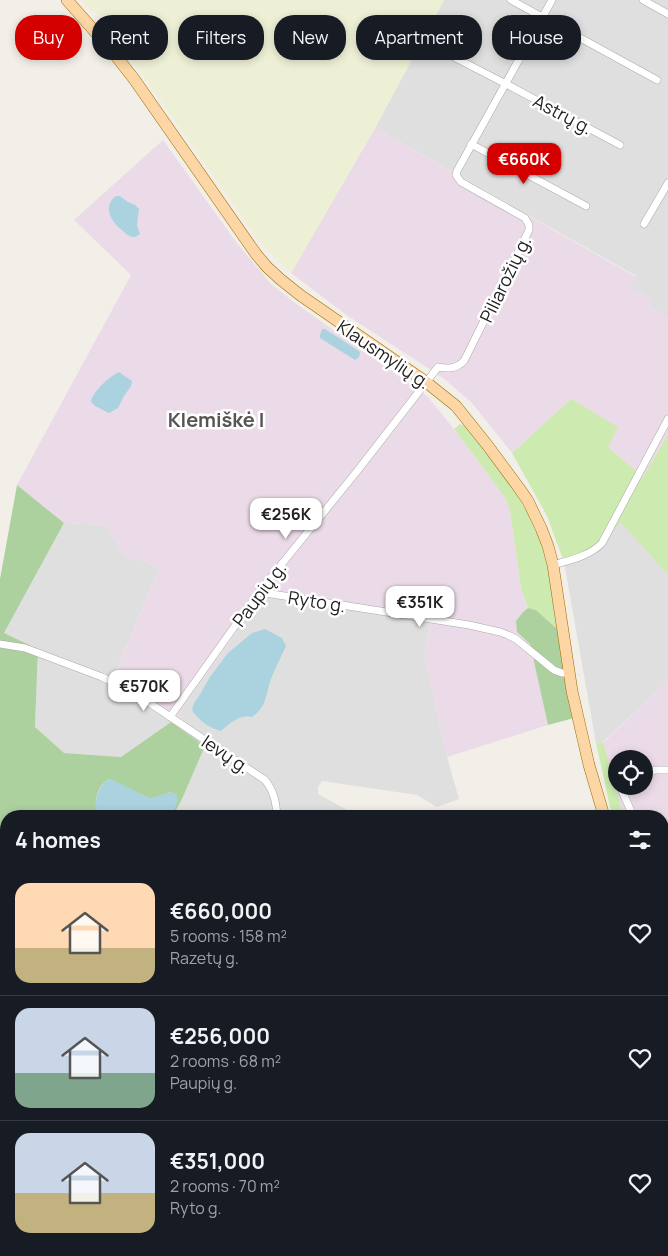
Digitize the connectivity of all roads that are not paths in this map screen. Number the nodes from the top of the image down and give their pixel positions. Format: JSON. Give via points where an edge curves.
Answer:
{"nodes":[{"id":1,"x":67,"y":0,"type":"edge"},
{"id":2,"x":511,"y":0,"type":"edge"},
{"id":3,"x":552,"y":0,"type":"edge"},
{"id":4,"x":643,"y":0,"type":"edge"},
{"id":5,"x":668,"y":14,"type":"edge"},
{"id":6,"x":539,"y":15,"type":"edge"},
{"id":7,"x":544,"y":15,"type":"edge"},
{"id":8,"x":581,"y":38,"type":"edge"},
{"id":9,"x":460,"y":60,"type":"edge"},
{"id":10,"x":519,"y":60,"type":"edge"},
{"id":11,"x":657,"y":80,"type":"dead end"},
{"id":12,"x":506,"y":84,"type":"junction"},
{"id":13,"x":471,"y":144,"type":"junction"},
{"id":14,"x":620,"y":145,"type":"dead end"},
{"id":15,"x":668,"y":183,"type":"edge"},
{"id":16,"x":586,"y":206,"type":"dead end"},
{"id":17,"x":644,"y":224,"type":"dead end"},
{"id":18,"x":426,"y":382,"type":"junction"},
{"id":19,"x":668,"y":419,"type":"edge"},
{"id":20,"x":553,"y":565,"type":"junction"},
{"id":21,"x":259,"y":592,"type":"junction"},
{"id":22,"x":0,"y":644,"type":"edge"},
{"id":23,"x":569,"y":673,"type":"junction"},
{"id":24,"x":170,"y":717,"type":"junction"},
{"id":25,"x":668,"y":770,"type":"edge"},
{"id":26,"x":653,"y":771,"type":"edge"},
{"id":27,"x":624,"y":795,"type":"edge"},
{"id":28,"x":276,"y":810,"type":"edge"},
{"id":29,"x":602,"y":810,"type":"edge"},
{"id":30,"x":630,"y":810,"type":"edge"}],
"edges":[{"from":1,"to":18,"type":"main road","name":"Klausmylių g.","via":[[134,79],[267,268],[306,300]]},
{"from":2,"to":6,"type":"street"},
{"from":3,"to":7,"type":"street","name":"Piliarožių g."},
{"from":4,"to":5,"type":"street"},
{"from":8,"to":11,"type":"street"},
{"from":9,"to":12,"type":"street","name":"Astrų g."},
{"from":10,"to":12,"type":"street","name":"Piliarožių g."},
{"from":12,"to":13,"type":"street","name":"Piliarožių g."},
{"from":12,"to":14,"type":"street","name":"Astrų g."},
{"from":13,"to":16,"type":"street"},
{"from":13,"to":18,"type":"street","name":"Piliarožių g.","via":[[457,171],[458,179],[526,218],[529,230],[464,361],[453,368],[438,367]]},
{"from":15,"to":17,"type":"street"},
{"from":18,"to":20,"type":"main road","name":"Klausmylių g.","via":[[462,412],[519,488],[541,528]]},
{"from":18,"to":21,"type":"street","name":"Paupių g."},
{"from":19,"to":20,"type":"street","via":[[602,543],[596,550]]},
{"from":20,"to":23,"type":"main road","name":"Klausmylių g."},
{"from":21,"to":23,"type":"street","name":"Ryto g.","via":[[500,632],[516,639],[554,670]]},
{"from":21,"to":24,"type":"street","name":"Paupių g."},
{"from":22,"to":24,"type":"street","name":"Ievų g.","via":[[25,648],[102,677],[133,692]]},
{"from":23,"to":29,"type":"main road","name":"Klausmylių g."},
{"from":24,"to":28,"type":"street","name":"Ievų g.","via":[[265,780],[274,794]]},
{"from":25,"to":26,"type":"street"},
{"from":27,"to":30,"type":"street"}]}
